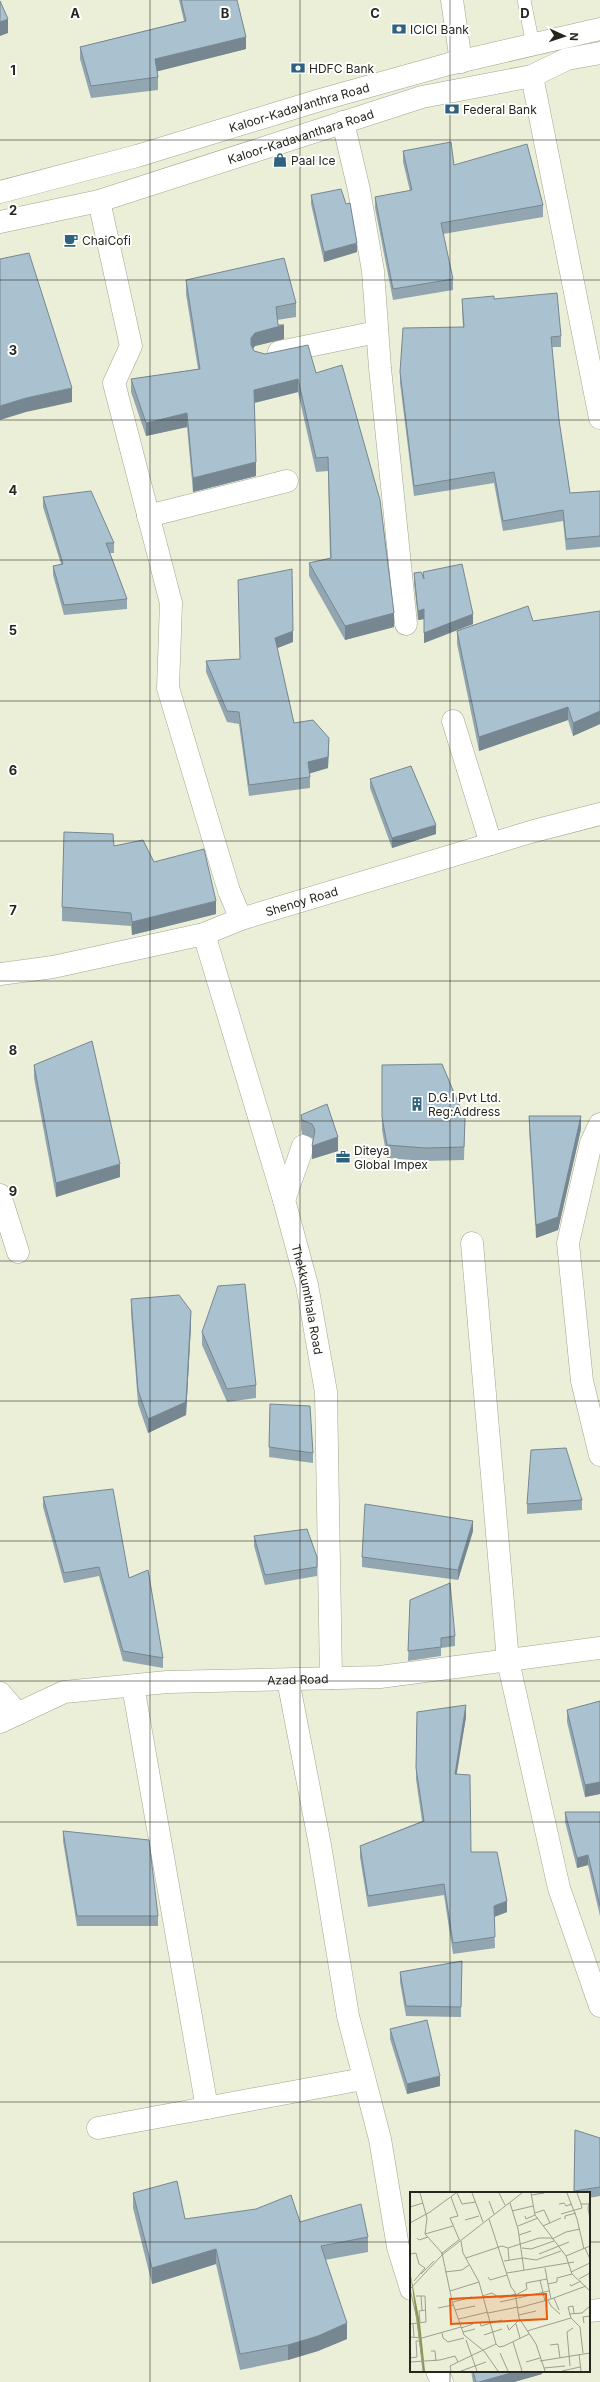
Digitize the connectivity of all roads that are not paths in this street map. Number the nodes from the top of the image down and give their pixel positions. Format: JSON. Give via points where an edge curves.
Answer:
{"nodes":[{"id":1,"x":452,"y":0,"type":"edge"},
{"id":2,"x":524,"y":0,"type":"edge"},
{"id":3,"x":600,"y":29,"type":"edge"},
{"id":4,"x":533,"y":45,"type":"junction"},
{"id":5,"x":600,"y":53,"type":"edge"},
{"id":6,"x":461,"y":62,"type":"junction"},
{"id":7,"x":532,"y":76,"type":"junction"},
{"id":8,"x":343,"y":122,"type":"junction"},
{"id":9,"x":0,"y":192,"type":"edge"},
{"id":10,"x":99,"y":201,"type":"junction"},
{"id":11,"x":0,"y":222,"type":"edge"},
{"id":12,"x":377,"y":332,"type":"junction"},
{"id":13,"x":262,"y":356,"type":"edge"},
{"id":14,"x":600,"y":418,"type":"edge"},
{"id":15,"x":287,"y":481,"type":"dead end"},
{"id":16,"x":148,"y":516,"type":"junction"},
{"id":17,"x":406,"y":624,"type":"dead end"},
{"id":18,"x":453,"y":721,"type":"dead end"},
{"id":19,"x":600,"y":814,"type":"edge"},
{"id":20,"x":491,"y":844,"type":"junction"},
{"id":21,"x":241,"y":919,"type":"junction"},
{"id":22,"x":204,"y":934,"type":"junction"},
{"id":23,"x":0,"y":974,"type":"edge"},
{"id":24,"x":600,"y":1124,"type":"edge"},
{"id":25,"x":303,"y":1146,"type":"dead end"},
{"id":26,"x":0,"y":1194,"type":"edge"},
{"id":27,"x":284,"y":1200,"type":"junction"},
{"id":28,"x":472,"y":1243,"type":"dead end"},
{"id":29,"x":18,"y":1252,"type":"dead end"},
{"id":30,"x":600,"y":1455,"type":"edge"},
{"id":31,"x":600,"y":1648,"type":"edge"},
{"id":32,"x":508,"y":1661,"type":"junction"},
{"id":33,"x":331,"y":1678,"type":"junction"},
{"id":34,"x":288,"y":1680,"type":"junction"},
{"id":35,"x":133,"y":1686,"type":"junction"},
{"id":36,"x":0,"y":1693,"type":"edge"},
{"id":37,"x":9,"y":1718,"type":"edge"},
{"id":38,"x":600,"y":2006,"type":"edge"},
{"id":39,"x":362,"y":2079,"type":"junction"},
{"id":40,"x":207,"y":2108,"type":"junction"},
{"id":41,"x":98,"y":2128,"type":"dead end"},
{"id":42,"x":410,"y":2285,"type":"edge"},
{"id":43,"x":600,"y":2310,"type":"edge"},
{"id":44,"x":590,"y":2311,"type":"edge"},
{"id":45,"x":437,"y":2372,"type":"edge"},
{"id":46,"x":442,"y":2382,"type":"edge"}],
"edges":[{"from":1,"to":6,"type":"street"},
{"from":2,"to":4,"type":"lane"},
{"from":3,"to":4,"type":"street","name":"Kaloor-Kadavanthra Road"},
{"from":4,"to":6,"type":"street","name":"Kaloor-Kadavanthra Road"},
{"from":5,"to":7,"type":"street","name":"Kaloor-Kadavanthara Road","via":[[567,59]]},
{"from":6,"to":9,"type":"street","name":"Kaloor-Kadavanthra Road","via":[[320,100],[137,156]]},
{"from":7,"to":8,"type":"street","name":"Kaloor-Kadavanthara Road","via":[[422,97]]},
{"from":7,"to":14,"type":"street"},
{"from":8,"to":10,"type":"street","name":"Kaloor-Kadavanthara Road"},
{"from":8,"to":12,"type":"street","via":[[359,190],[373,272]]},
{"from":10,"to":11,"type":"street","name":"Kaloor-Kadavanthara Road"},
{"from":10,"to":16,"type":"street","via":[[131,346],[114,383]]},
{"from":12,"to":13,"type":"street"},
{"from":12,"to":17,"type":"street"},
{"from":15,"to":16,"type":"street"},
{"from":16,"to":21,"type":"street","via":[[171,603],[168,688],[229,891]]},
{"from":18,"to":20,"type":"street"},
{"from":19,"to":20,"type":"street","name":"Shenoy Road"},
{"from":20,"to":21,"type":"street","name":"Shenoy Road"},
{"from":21,"to":22,"type":"street","name":"Shenoy Road"},
{"from":22,"to":23,"type":"street","name":"Shenoy Road","via":[[52,967]]},
{"from":22,"to":27,"type":"street","name":"Thekkumthala Road"},
{"from":24,"to":30,"type":"street","via":[[591,1143],[568,1243],[582,1380]]},
{"from":25,"to":27,"type":"street"},
{"from":26,"to":29,"type":"street"},
{"from":27,"to":33,"type":"street","name":"Thekkumthala Road","via":[[307,1285],[326,1392]]},
{"from":28,"to":32,"type":"street"},
{"from":31,"to":32,"type":"street","name":"Azad Road"},
{"from":32,"to":33,"type":"street","name":"Azad Road","via":[[380,1677]]},
{"from":32,"to":38,"type":"street","via":[[559,1888]]},
{"from":33,"to":34,"type":"street","name":"Azad Road"},
{"from":34,"to":35,"type":"street","name":"Azad Road","via":[[168,1682]]},
{"from":34,"to":39,"type":"street","via":[[320,1845],[348,2016]]},
{"from":35,"to":37,"type":"street","name":"Azad Road","via":[[64,1692]]},
{"from":35,"to":40,"type":"street"},
{"from":36,"to":37,"type":"street"},
{"from":39,"to":40,"type":"street"},
{"from":39,"to":42,"type":"street","via":[[380,2139],[398,2247]]},
{"from":40,"to":41,"type":"street"},
{"from":43,"to":44,"type":"street"},
{"from":45,"to":46,"type":"street"}]}
